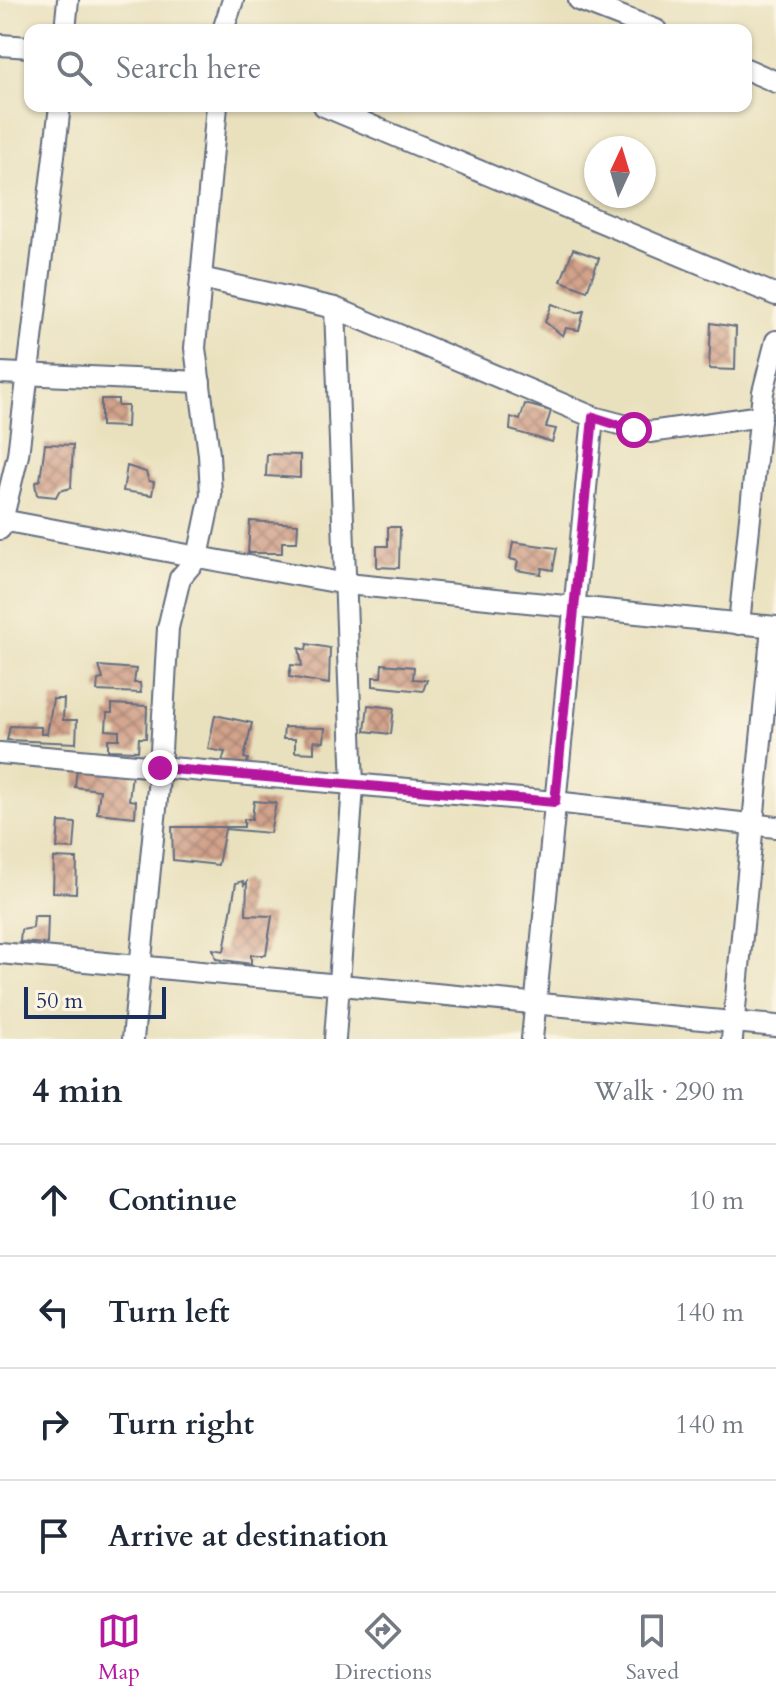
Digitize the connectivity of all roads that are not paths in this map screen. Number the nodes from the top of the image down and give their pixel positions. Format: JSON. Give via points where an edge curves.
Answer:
{"nodes":[{"id":1,"x":68,"y":0,"type":"edge"},
{"id":2,"x":233,"y":0,"type":"edge"},
{"id":3,"x":579,"y":0,"type":"edge"},
{"id":4,"x":66,"y":24,"type":"edge"},
{"id":5,"x":225,"y":24,"type":"edge"},
{"id":6,"x":641,"y":24,"type":"edge"},
{"id":7,"x":0,"y":45,"type":"edge"},
{"id":8,"x":24,"y":47,"type":"edge"},
{"id":9,"x":752,"y":72,"type":"edge"},
{"id":10,"x":776,"y":82,"type":"edge"},
{"id":11,"x":59,"y":112,"type":"edge"},
{"id":12,"x":216,"y":112,"type":"edge"},
{"id":13,"x":338,"y":112,"type":"edge"},
{"id":14,"x":201,"y":278,"type":"junction"},
{"id":15,"x":776,"y":295,"type":"edge"},
{"id":16,"x":335,"y":308,"type":"junction"},
{"id":17,"x":776,"y":341,"type":"edge"},
{"id":18,"x":0,"y":373,"type":"edge"},
{"id":19,"x":28,"y":375,"type":"junction"},
{"id":20,"x":200,"y":382,"type":"junction"},
{"id":21,"x":761,"y":416,"type":"junction"},
{"id":22,"x":593,"y":417,"type":"junction"},
{"id":23,"x":1,"y":524,"type":"edge"},
{"id":24,"x":198,"y":557,"type":"junction"},
{"id":25,"x":347,"y":584,"type":"junction"},
{"id":26,"x":577,"y":608,"type":"junction"},
{"id":27,"x":739,"y":624,"type":"junction"},
{"id":28,"x":774,"y":627,"type":"edge"},
{"id":29,"x":0,"y":753,"type":"edge"},
{"id":30,"x":160,"y":768,"type":"junction"},
{"id":31,"x":353,"y":786,"type":"junction"},
{"id":32,"x":555,"y":802,"type":"junction"},
{"id":33,"x":754,"y":825,"type":"junction"},
{"id":34,"x":776,"y":827,"type":"edge"},
{"id":35,"x":0,"y":953,"type":"edge"},
{"id":36,"x":140,"y":968,"type":"junction"},
{"id":37,"x":339,"y":986,"type":"junction"},
{"id":38,"x":535,"y":1004,"type":"junction"},
{"id":39,"x":776,"y":1026,"type":"edge"},
{"id":40,"x":733,"y":1031,"type":"edge"},
{"id":41,"x":133,"y":1039,"type":"edge"},
{"id":42,"x":335,"y":1039,"type":"edge"},
{"id":43,"x":532,"y":1039,"type":"edge"}],
"edges":[{"from":1,"to":4,"type":"street"},
{"from":2,"to":5,"type":"street"},
{"from":3,"to":6,"type":"street"},
{"from":7,"to":8,"type":"street"},
{"from":9,"to":10,"type":"street"},
{"from":11,"to":19,"type":"street"},
{"from":12,"to":14,"type":"street"},
{"from":13,"to":15,"type":"street"},
{"from":14,"to":16,"type":"street"},
{"from":14,"to":20,"type":"street","via":[[195,348]]},
{"from":16,"to":22,"type":"street"},
{"from":16,"to":25,"type":"street"},
{"from":17,"to":21,"type":"street"},
{"from":18,"to":19,"type":"street"},
{"from":19,"to":20,"type":"street"},
{"from":19,"to":23,"type":"street","via":[[18,455]]},
{"from":20,"to":24,"type":"street","via":[[211,495]]},
{"from":21,"to":22,"type":"street","via":[[650,432]]},
{"from":21,"to":27,"type":"street"},
{"from":22,"to":26,"type":"street"},
{"from":23,"to":24,"type":"street"},
{"from":24,"to":25,"type":"street"},
{"from":24,"to":30,"type":"street","via":[[174,594]]},
{"from":25,"to":26,"type":"street"},
{"from":25,"to":31,"type":"street"},
{"from":26,"to":27,"type":"street"},
{"from":26,"to":32,"type":"street"},
{"from":27,"to":28,"type":"street"},
{"from":28,"to":33,"type":"street"},
{"from":29,"to":30,"type":"street"},
{"from":30,"to":31,"type":"street"},
{"from":30,"to":36,"type":"street"},
{"from":31,"to":32,"type":"street"},
{"from":31,"to":37,"type":"street"},
{"from":32,"to":33,"type":"street"},
{"from":32,"to":38,"type":"street"},
{"from":33,"to":34,"type":"street"},
{"from":33,"to":40,"type":"street"},
{"from":35,"to":36,"type":"street"},
{"from":36,"to":37,"type":"street"},
{"from":36,"to":41,"type":"street"},
{"from":37,"to":38,"type":"street"},
{"from":37,"to":42,"type":"street"},
{"from":38,"to":40,"type":"street"},
{"from":38,"to":43,"type":"street"},
{"from":39,"to":40,"type":"street"}]}
